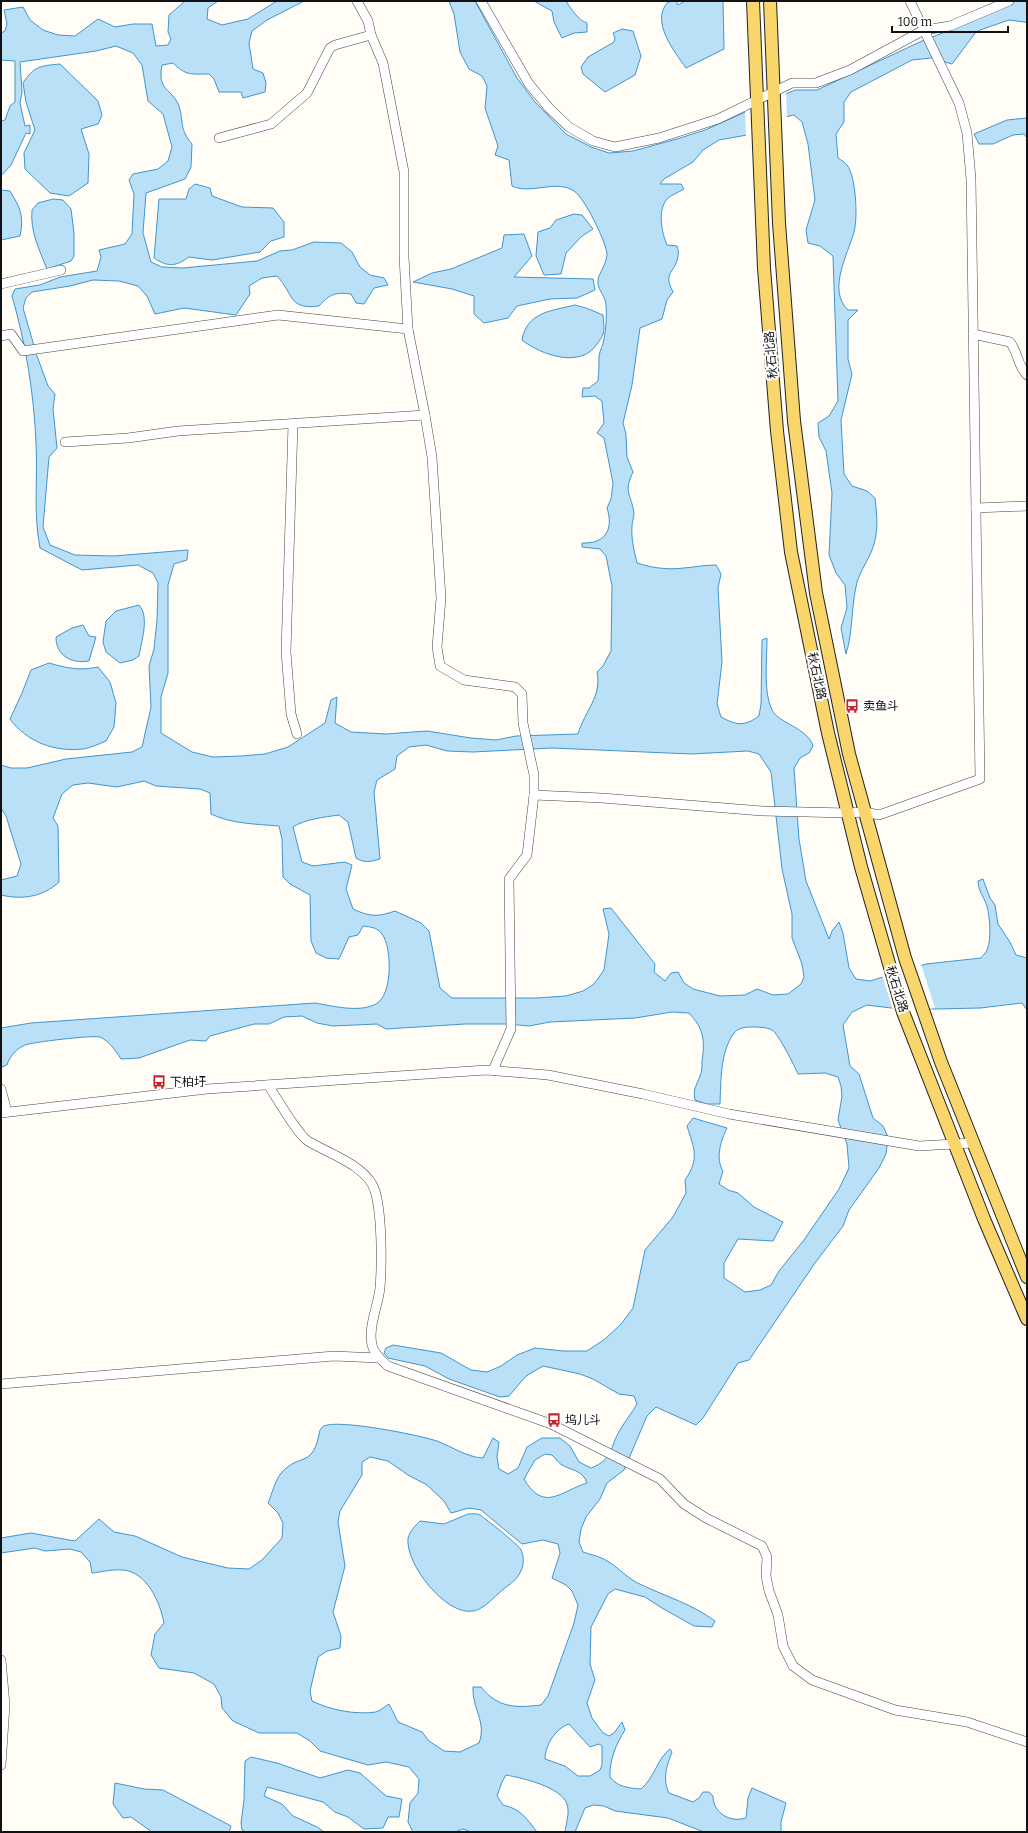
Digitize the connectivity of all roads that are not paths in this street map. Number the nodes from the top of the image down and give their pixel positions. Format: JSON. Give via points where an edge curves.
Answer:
{"nodes":[{"id":1,"x":357,"y":1,"type":"edge"},
{"id":2,"x":481,"y":1,"type":"edge"},
{"id":3,"x":753,"y":1,"type":"edge"},
{"id":4,"x":770,"y":1,"type":"edge"},
{"id":5,"x":910,"y":1,"type":"edge"},
{"id":6,"x":1009,"y":1,"type":"edge"},
{"id":7,"x":924,"y":30,"type":"junction"},
{"id":8,"x":371,"y":35,"type":"junction"},
{"id":9,"x":219,"y":138,"type":"dead end"},
{"id":10,"x":61,"y":270,"type":"dead end"},
{"id":11,"x":1,"y":284,"type":"edge"},
{"id":12,"x":408,"y":329,"type":"junction"},
{"id":13,"x":973,"y":334,"type":"junction"},
{"id":14,"x":1,"y":336,"type":"edge"},
{"id":15,"x":1027,"y":375,"type":"edge"},
{"id":16,"x":426,"y":415,"type":"junction"},
{"id":17,"x":293,"y":424,"type":"junction"},
{"id":18,"x":65,"y":442,"type":"dead end"},
{"id":19,"x":1027,"y":506,"type":"edge"},
{"id":20,"x":976,"y":508,"type":"junction"},
{"id":21,"x":297,"y":734,"type":"dead end"},
{"id":22,"x":534,"y":795,"type":"junction"},
{"id":23,"x":865,"y":812,"type":"junction"},
{"id":24,"x":848,"y":813,"type":"junction"},
{"id":25,"x":493,"y":1070,"type":"junction"},
{"id":26,"x":268,"y":1085,"type":"junction"},
{"id":27,"x":1,"y":1089,"type":"edge"},
{"id":28,"x":4,"y":1112,"type":"edge"},
{"id":29,"x":954,"y":1143,"type":"junction"},
{"id":30,"x":973,"y":1143,"type":"junction"},
{"id":31,"x":1027,"y":1277,"type":"edge"},
{"id":32,"x":1027,"y":1319,"type":"edge"},
{"id":33,"x":378,"y":1358,"type":"junction"},
{"id":34,"x":1,"y":1384,"type":"edge"},
{"id":35,"x":1,"y":1660,"type":"edge"},
{"id":36,"x":1027,"y":1742,"type":"edge"},
{"id":37,"x":1,"y":1765,"type":"edge"}],
"edges":[{"from":1,"to":8,"type":"street","via":[[368,21]]},
{"from":2,"to":7,"type":"street","via":[[529,84],[549,108],[569,126],[593,141],[615,146],[659,138],[718,119],[792,83],[816,83],[850,70]]},
{"from":3,"to":24,"type":"main road","name":"秋石北路","via":[[764,268],[777,431],[792,552],[828,733]]},
{"from":4,"to":23,"type":"main road","name":"秋石北路","via":[[779,223],[794,421],[816,593]]},
{"from":5,"to":7,"type":"street"},
{"from":6,"to":7,"type":"street","via":[[950,26]]},
{"from":7,"to":13,"type":"street","via":[[959,103],[967,132],[971,179]]},
{"from":8,"to":9,"type":"street","via":[[330,48],[307,93],[271,124]]},
{"from":8,"to":12,"type":"street","via":[[383,62],[404,172],[404,257]]},
{"from":10,"to":11,"type":"street"},
{"from":12,"to":14,"type":"street","via":[[278,315],[23,351],[11,334]]},
{"from":12,"to":16,"type":"street"},
{"from":13,"to":15,"type":"street","via":[[1010,342]]},
{"from":13,"to":20,"type":"street"},
{"from":16,"to":17,"type":"street"},
{"from":16,"to":22,"type":"street","via":[[432,457],[441,598],[437,647],[440,666],[464,680],[515,688],[522,694],[523,723],[534,775]]},
{"from":17,"to":18,"type":"street","via":[[178,431],[128,438]]},
{"from":17,"to":21,"type":"street","via":[[286,652],[291,714]]},
{"from":19,"to":20,"type":"street"},
{"from":20,"to":23,"type":"street","via":[[980,779],[879,815]]},
{"from":22,"to":24,"type":"street","via":[[762,811]]},
{"from":22,"to":25,"type":"street","via":[[527,855],[509,879],[511,1029]]},
{"from":23,"to":24,"type":"street"},
{"from":23,"to":30,"type":"main road","name":"秋石北路","via":[[905,958],[941,1062]]},
{"from":24,"to":29,"type":"main road","name":"秋石北路","via":[[903,1012]]},
{"from":25,"to":26,"type":"street"},
{"from":25,"to":29,"type":"street","via":[[548,1075],[729,1114],[919,1146]]},
{"from":26,"to":28,"type":"street","via":[[207,1089]]},
{"from":26,"to":33,"type":"street","via":[[307,1141],[361,1170],[375,1189],[380,1221],[380,1287],[372,1346]]},
{"from":27,"to":28,"type":"street"},
{"from":29,"to":30,"type":"street"},
{"from":29,"to":32,"type":"main road","name":"秋石北路"},
{"from":30,"to":31,"type":"main road","name":"秋石北路"},
{"from":33,"to":34,"type":"street","via":[[334,1356]]},
{"from":33,"to":36,"type":"street","via":[[388,1366],[551,1424],[660,1479],[684,1504],[762,1546],[767,1557],[766,1576],[778,1615],[783,1646],[793,1666],[812,1680],[896,1710],[967,1722]]},
{"from":35,"to":37,"type":"street","via":[[5,1705]]}]}
